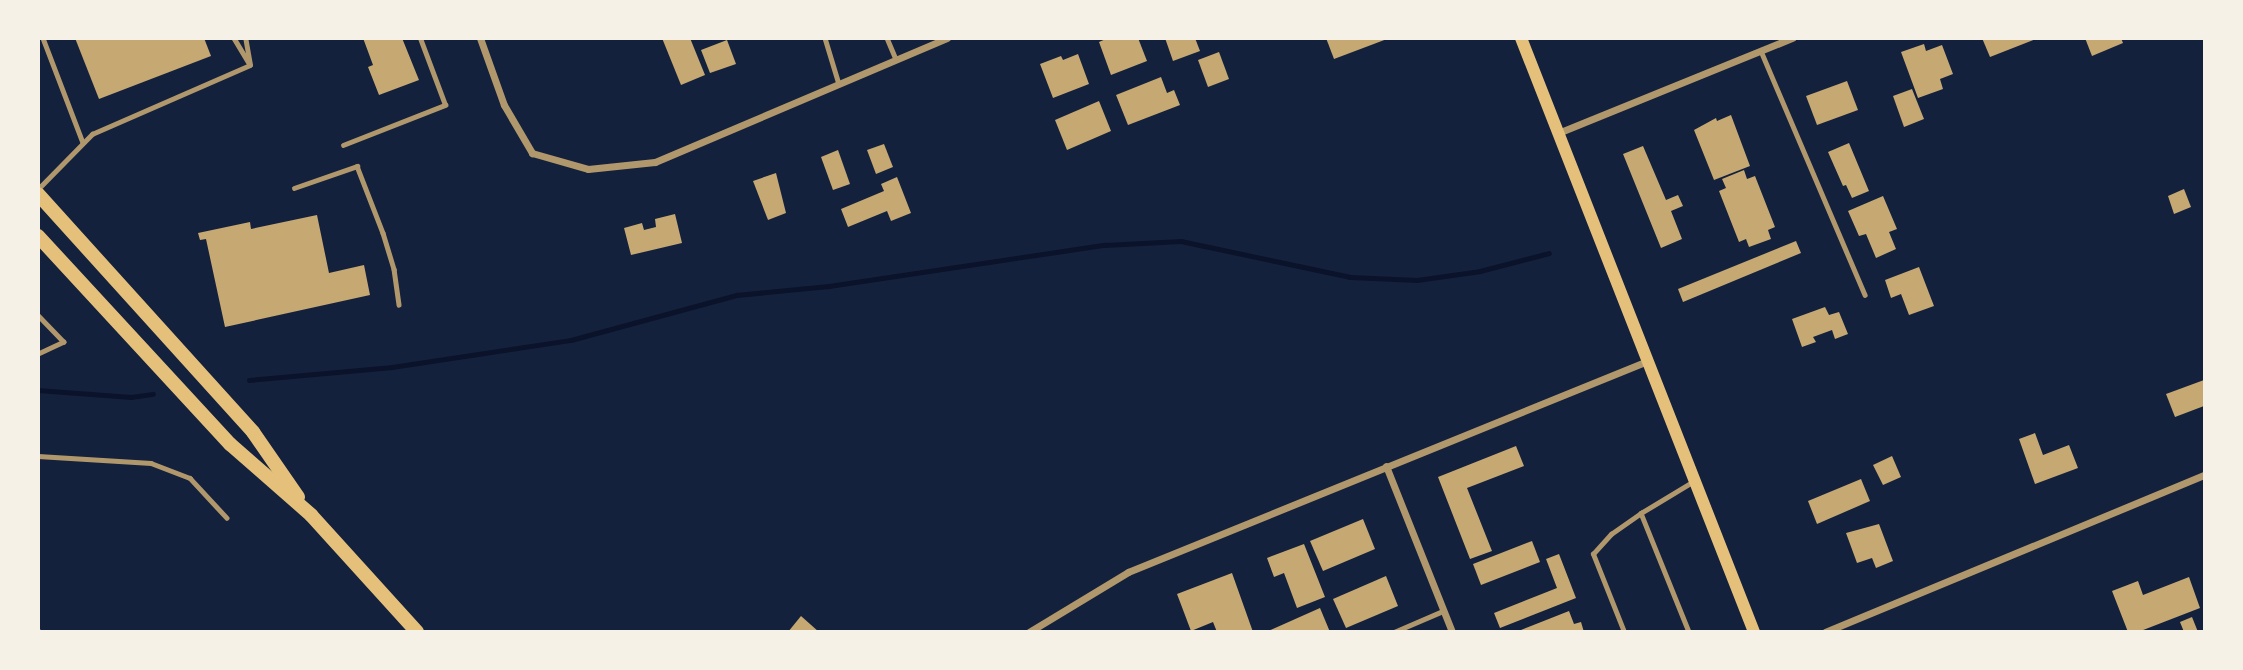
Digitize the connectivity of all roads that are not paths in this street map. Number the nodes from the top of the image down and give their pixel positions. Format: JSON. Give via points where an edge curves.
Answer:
{"nodes":[{"id":1,"x":43,"y":38,"type":"edge"},
{"id":2,"x":234,"y":38,"type":"edge"},
{"id":3,"x":245,"y":38,"type":"edge"},
{"id":4,"x":420,"y":38,"type":"edge"},
{"id":5,"x":480,"y":38,"type":"edge"},
{"id":6,"x":825,"y":38,"type":"edge"},
{"id":7,"x":887,"y":38,"type":"edge"},
{"id":8,"x":947,"y":38,"type":"edge"},
{"id":9,"x":1521,"y":38,"type":"edge"},
{"id":10,"x":1792,"y":38,"type":"edge"},
{"id":11,"x":1776,"y":41,"type":"edge"},
{"id":12,"x":1761,"y":51,"type":"junction"},
{"id":13,"x":896,"y":60,"type":"junction"},
{"id":14,"x":250,"y":65,"type":"junction"},
{"id":15,"x":839,"y":84,"type":"junction"},
{"id":16,"x":1558,"y":133,"type":"junction"},
{"id":17,"x":83,"y":143,"type":"junction"},
{"id":18,"x":343,"y":145,"type":"dead end"},
{"id":19,"x":294,"y":188,"type":"dead end"},
{"id":20,"x":38,"y":189,"type":"edge"},
{"id":21,"x":38,"y":194,"type":"edge"},
{"id":22,"x":38,"y":236,"type":"edge"},
{"id":23,"x":1865,"y":295,"type":"dead end"},
{"id":24,"x":399,"y":305,"type":"dead end"},
{"id":25,"x":38,"y":315,"type":"edge"},
{"id":26,"x":38,"y":354,"type":"edge"},
{"id":27,"x":1647,"y":361,"type":"junction"},
{"id":28,"x":39,"y":455,"type":"edge"},
{"id":29,"x":1386,"y":466,"type":"junction"},
{"id":30,"x":2204,"y":475,"type":"edge"},
{"id":31,"x":1695,"y":481,"type":"junction"},
{"id":32,"x":1641,"y":513,"type":"junction"},
{"id":33,"x":311,"y":515,"type":"junction"},
{"id":34,"x":227,"y":518,"type":"dead end"},
{"id":35,"x":1443,"y":611,"type":"junction"},
{"id":36,"x":417,"y":632,"type":"edge"},
{"id":37,"x":1029,"y":632,"type":"edge"},
{"id":38,"x":1394,"y":632,"type":"edge"},
{"id":39,"x":1452,"y":632,"type":"edge"},
{"id":40,"x":1624,"y":632,"type":"edge"},
{"id":41,"x":1689,"y":632,"type":"edge"},
{"id":42,"x":1754,"y":632,"type":"edge"},
{"id":43,"x":1825,"y":632,"type":"edge"}],
"edges":[{"from":1,"to":17,"type":"lane"},
{"from":2,"to":14,"type":"lane"},
{"from":3,"to":14,"type":"lane"},
{"from":4,"to":18,"type":"lane","via":[[446,105]]},
{"from":5,"to":15,"type":"street","via":[[504,104],[532,153],[588,169],[655,162]]},
{"from":6,"to":15,"type":"lane"},
{"from":7,"to":13,"type":"lane"},
{"from":8,"to":13,"type":"street"},
{"from":9,"to":16,"type":"main road"},
{"from":10,"to":11,"type":"street"},
{"from":11,"to":12,"type":"street"},
{"from":12,"to":16,"type":"street"},
{"from":12,"to":23,"type":"lane"},
{"from":13,"to":15,"type":"street"},
{"from":14,"to":17,"type":"lane","via":[[138,112]]},
{"from":16,"to":27,"type":"main road"},
{"from":17,"to":20,"type":"lane"},
{"from":19,"to":24,"type":"lane","via":[[357,166],[387,245]]},
{"from":21,"to":33,"type":"main road","via":[[253,432]]},
{"from":22,"to":33,"type":"main road","via":[[230,444]]},
{"from":25,"to":26,"type":"lane","via":[[64,342]]},
{"from":27,"to":29,"type":"street"},
{"from":27,"to":31,"type":"main road"},
{"from":28,"to":34,"type":"lane","via":[[151,463],[190,478]]},
{"from":29,"to":35,"type":"street"},
{"from":29,"to":37,"type":"street","via":[[1128,572]]},
{"from":30,"to":43,"type":"street"},
{"from":31,"to":32,"type":"lane"},
{"from":31,"to":42,"type":"main road"},
{"from":32,"to":40,"type":"lane","via":[[1611,534],[1593,554]]},
{"from":32,"to":41,"type":"lane"},
{"from":33,"to":36,"type":"main road"},
{"from":35,"to":38,"type":"lane"},
{"from":35,"to":39,"type":"street"}]}
